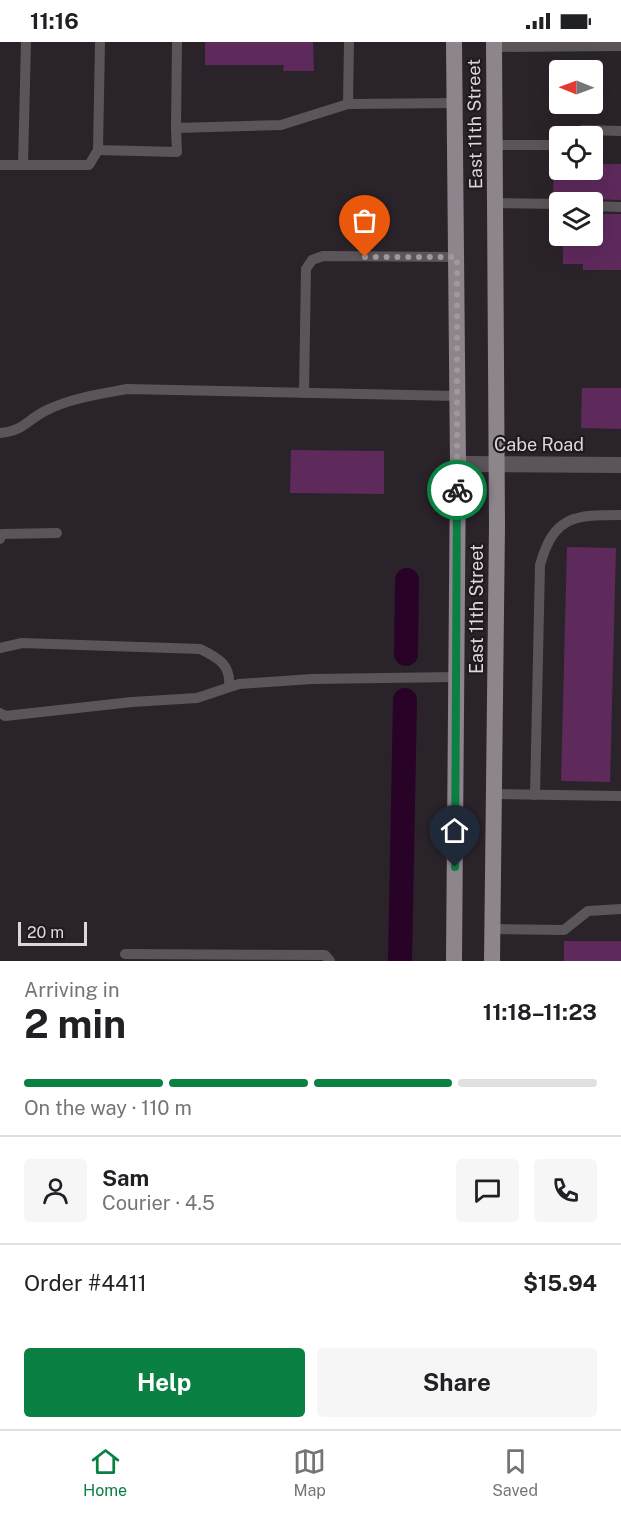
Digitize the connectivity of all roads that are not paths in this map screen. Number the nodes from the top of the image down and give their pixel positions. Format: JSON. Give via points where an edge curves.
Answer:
{"nodes":[{"id":1,"x":26,"y":42,"type":"edge"},
{"id":2,"x":100,"y":42,"type":"edge"},
{"id":3,"x":177,"y":42,"type":"edge"},
{"id":4,"x":349,"y":42,"type":"edge"},
{"id":5,"x":454,"y":42,"type":"edge"},
{"id":6,"x":494,"y":45,"type":"edge"},
{"id":7,"x":621,"y":46,"type":"edge"},
{"id":8,"x":348,"y":104,"type":"junction"},
{"id":9,"x":455,"y":104,"type":"junction"},
{"id":10,"x":176,"y":128,"type":"junction"},
{"id":11,"x":603,"y":131,"type":"edge"},
{"id":12,"x":621,"y":131,"type":"edge"},
{"id":13,"x":495,"y":145,"type":"junction"},
{"id":14,"x":549,"y":145,"type":"edge"},
{"id":15,"x":98,"y":150,"type":"junction"},
{"id":16,"x":0,"y":165,"type":"edge"},
{"id":17,"x":23,"y":165,"type":"junction"},
{"id":18,"x":495,"y":203,"type":"junction"},
{"id":19,"x":549,"y":204,"type":"edge"},
{"id":20,"x":603,"y":206,"type":"edge"},
{"id":21,"x":621,"y":207,"type":"edge"},
{"id":22,"x":457,"y":257,"type":"junction"},
{"id":23,"x":304,"y":393,"type":"junction"},
{"id":24,"x":457,"y":396,"type":"junction"},
{"id":25,"x":0,"y":433,"type":"edge"},
{"id":26,"x":458,"y":464,"type":"junction"},
{"id":27,"x":497,"y":464,"type":"junction"},
{"id":28,"x":621,"y":465,"type":"edge"},
{"id":29,"x":621,"y":515,"type":"edge"},
{"id":30,"x":57,"y":532,"type":"dead end"},
{"id":31,"x":0,"y":539,"type":"edge"},
{"id":32,"x":0,"y":648,"type":"edge"},
{"id":33,"x":456,"y":677,"type":"junction"},
{"id":34,"x":229,"y":687,"type":"junction"},
{"id":35,"x":0,"y":713,"type":"edge"},
{"id":36,"x":495,"y":794,"type":"junction"},
{"id":37,"x":535,"y":795,"type":"junction"},
{"id":38,"x":621,"y":796,"type":"edge"},
{"id":39,"x":621,"y":909,"type":"edge"},
{"id":40,"x":493,"y":929,"type":"junction"},
{"id":41,"x":125,"y":954,"type":"dead end"},
{"id":42,"x":330,"y":961,"type":"edge"},
{"id":43,"x":454,"y":961,"type":"edge"},
{"id":44,"x":492,"y":961,"type":"edge"}],
"edges":[{"from":1,"to":17,"type":"lane"},
{"from":2,"to":15,"type":"lane"},
{"from":3,"to":10,"type":"lane"},
{"from":4,"to":8,"type":"lane"},
{"from":5,"to":9,"type":"main road","name":"East 11th Street"},
{"from":6,"to":7,"type":"lane"},
{"from":6,"to":13,"type":"main road","name":"East 11th Street"},
{"from":8,"to":9,"type":"lane"},
{"from":8,"to":10,"type":"lane","via":[[281,124]]},
{"from":9,"to":22,"type":"main road","name":"East 11th Street"},
{"from":10,"to":15,"type":"lane","via":[[177,152]]},
{"from":11,"to":12,"type":"lane"},
{"from":13,"to":14,"type":"lane"},
{"from":13,"to":18,"type":"main road","name":"East 11th Street"},
{"from":15,"to":17,"type":"lane","via":[[89,165]]},
{"from":16,"to":17,"type":"lane"},
{"from":18,"to":19,"type":"lane"},
{"from":18,"to":27,"type":"main road","name":"East 11th Street"},
{"from":20,"to":21,"type":"lane"},
{"from":22,"to":23,"type":"lane","via":[[323,256],[312,260],[306,269]]},
{"from":22,"to":24,"type":"main road","name":"East 11th Street"},
{"from":23,"to":24,"type":"lane"},
{"from":23,"to":25,"type":"lane","via":[[128,389],[79,398],[45,411],[17,431]]},
{"from":24,"to":26,"type":"main road","name":"East 11th Street"},
{"from":26,"to":27,"type":"street","name":"Cabe Road"},
{"from":26,"to":33,"type":"main road","name":"East 11th Street"},
{"from":27,"to":28,"type":"street","name":"Cabe Road"},
{"from":27,"to":36,"type":"main road","name":"East 11th Street"},
{"from":29,"to":37,"type":"lane","via":[[568,519],[545,546],[540,564]]},
{"from":30,"to":31,"type":"lane","via":[[2,534]]},
{"from":32,"to":34,"type":"lane","via":[[22,643],[200,649],[227,667]]},
{"from":33,"to":34,"type":"lane","via":[[312,679]]},
{"from":33,"to":43,"type":"main road","name":"East 11th Street"},
{"from":34,"to":35,"type":"lane","via":[[196,698],[5,716]]},
{"from":36,"to":37,"type":"lane"},
{"from":36,"to":40,"type":"main road","name":"East 11th Street"},
{"from":37,"to":38,"type":"lane"},
{"from":39,"to":40,"type":"lane","via":[[593,909],[564,930]]},
{"from":40,"to":44,"type":"main road","name":"East 11th Street"},
{"from":41,"to":42,"type":"lane","via":[[325,955]]}]}
